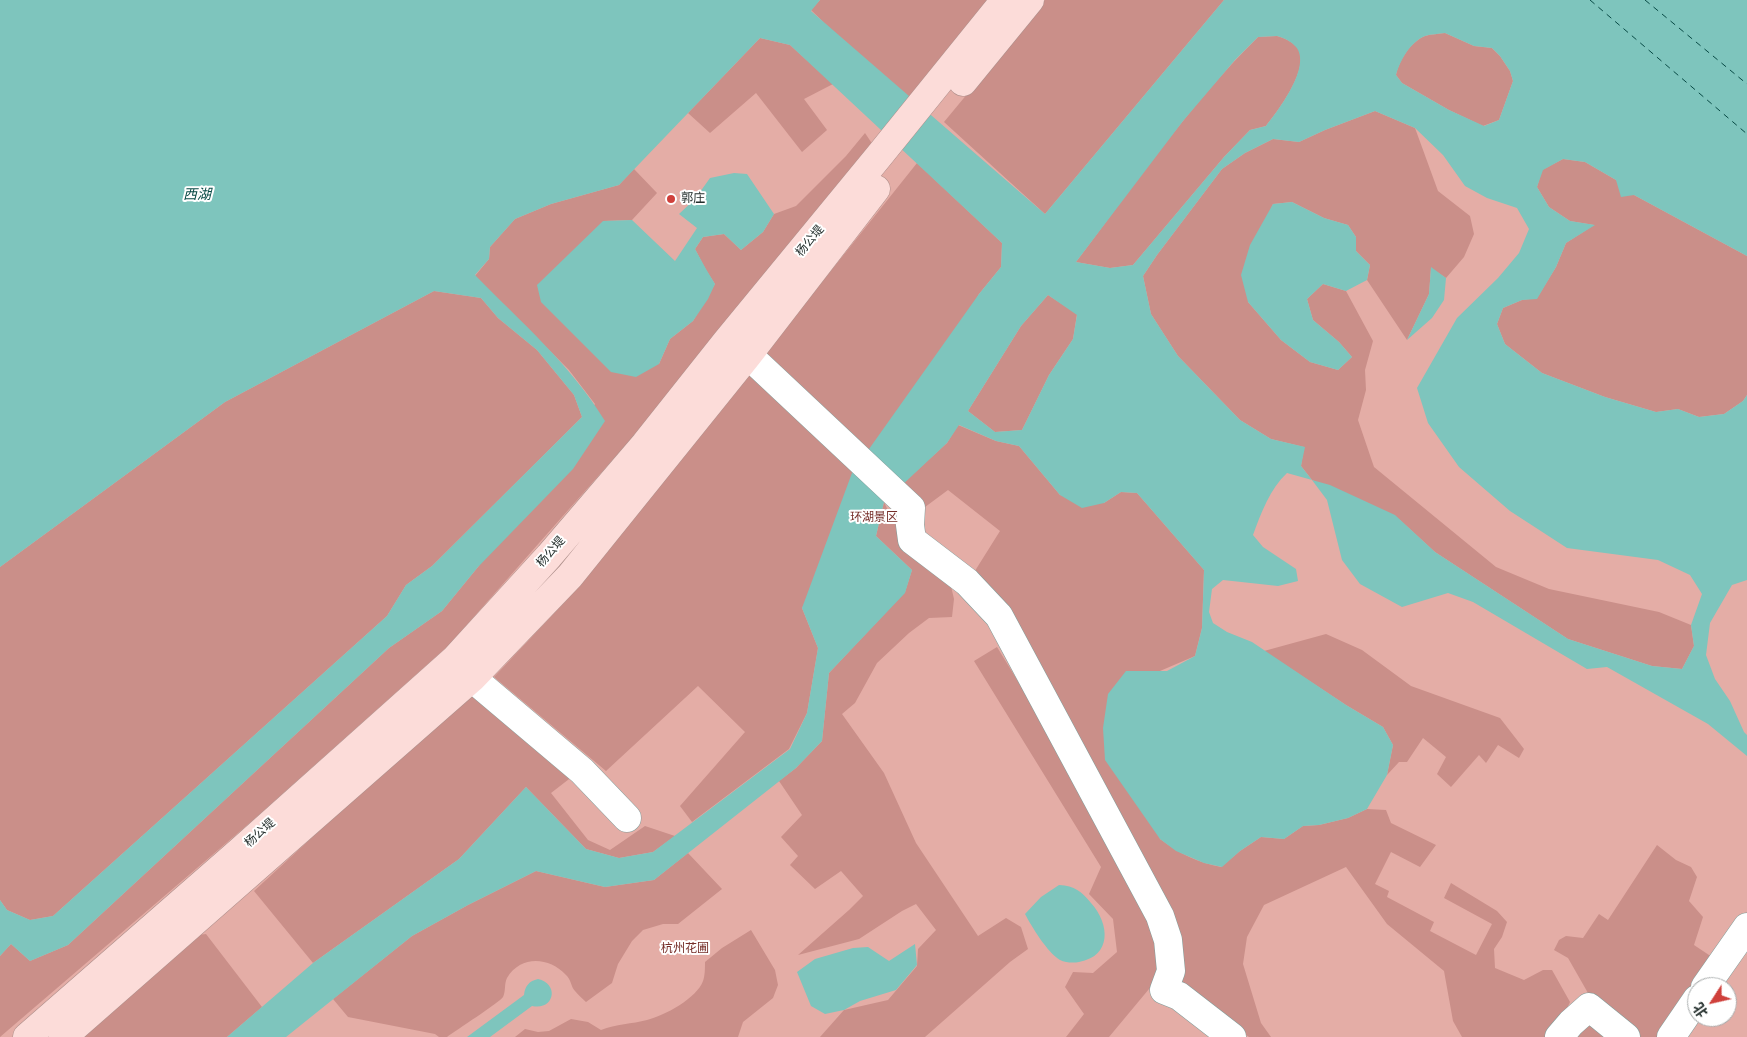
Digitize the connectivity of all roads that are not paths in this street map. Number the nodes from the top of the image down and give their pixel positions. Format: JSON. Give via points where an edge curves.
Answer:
{"nodes":[{"id":1,"x":1005,"y":0,"type":"edge"},
{"id":2,"x":1030,"y":0,"type":"edge"},
{"id":3,"x":954,"y":78,"type":"junction"},
{"id":4,"x":886,"y":162,"type":"junction"},
{"id":5,"x":748,"y":355,"type":"junction"},
{"id":6,"x":472,"y":678,"type":"junction"},
{"id":7,"x":627,"y":818,"type":"dead end"},
{"id":8,"x":1747,"y":927,"type":"edge"},
{"id":9,"x":1712,"y":977,"type":"edge"},
{"id":10,"x":1687,"y":1013,"type":"edge"},
{"id":11,"x":27,"y":1037,"type":"edge"},
{"id":12,"x":64,"y":1037,"type":"edge"},
{"id":13,"x":1232,"y":1037,"type":"edge"},
{"id":14,"x":1559,"y":1037,"type":"edge"},
{"id":15,"x":1626,"y":1037,"type":"edge"},
{"id":16,"x":1670,"y":1037,"type":"edge"}],
"edges":[{"from":1,"to":3,"type":"main road","name":"杨公堤"},
{"from":2,"to":3,"type":"main road","name":"杨公堤"},
{"from":3,"to":4,"type":"main road","name":"杨公堤"},
{"from":4,"to":5,"type":"main road","name":"杨公堤"},
{"from":4,"to":11,"type":"main road","name":"杨公堤","via":[[732,335],[646,444],[549,556],[455,659]]},
{"from":5,"to":6,"type":"main road","name":"杨公堤","via":[[570,576]]},
{"from":5,"to":13,"type":"street","via":[[911,508],[912,540],[967,582],[999,616],[1160,916],[1168,940],[1171,971],[1164,990],[1179,996]]},
{"from":6,"to":7,"type":"street","via":[[582,771]]},
{"from":6,"to":12,"type":"main road","name":"杨公堤"},
{"from":8,"to":9,"type":"street"},
{"from":10,"to":16,"type":"street"},
{"from":14,"to":15,"type":"street","via":[[1589,1007]]}]}
